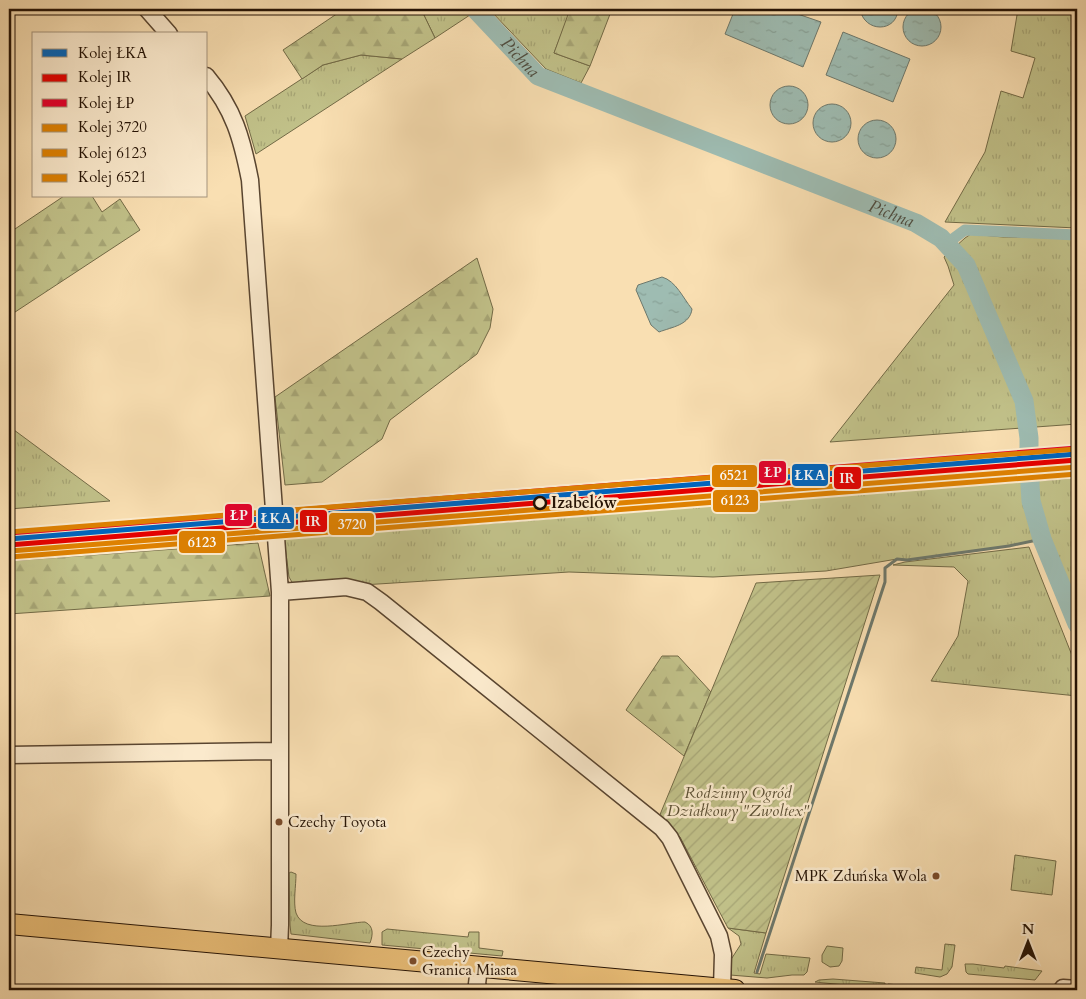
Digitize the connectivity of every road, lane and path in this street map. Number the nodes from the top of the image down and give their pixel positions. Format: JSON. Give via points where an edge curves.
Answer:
{"nodes":[{"id":1,"x":146,"y":9,"type":"edge"},
{"id":2,"x":167,"y":32,"type":"edge"},
{"id":3,"x":208,"y":79,"type":"edge"},
{"id":4,"x":280,"y":592,"type":"junction"},
{"id":5,"x":279,"y":751,"type":"junction"},
{"id":6,"x":9,"y":755,"type":"edge"},
{"id":7,"x":9,"y":924,"type":"edge"},
{"id":8,"x":279,"y":949,"type":"junction"},
{"id":9,"x":479,"y":967,"type":"junction"},
{"id":10,"x":479,"y":990,"type":"edge"},
{"id":11,"x":729,"y":990,"type":"edge"}],
"edges":[{"from":1,"to":2,"type":"street"},
{"from":3,"to":4,"type":"street","via":[[234,117],[250,180]]},
{"from":4,"to":5,"type":"street"},
{"from":4,"to":11,"type":"street","via":[[346,587],[367,592],[662,828],[718,933]]},
{"from":5,"to":6,"type":"street"},
{"from":5,"to":8,"type":"street"},
{"from":7,"to":8,"type":"main road"},
{"from":8,"to":9,"type":"main road"},
{"from":9,"to":10,"type":"street"},
{"from":9,"to":11,"type":"main road"}]}
